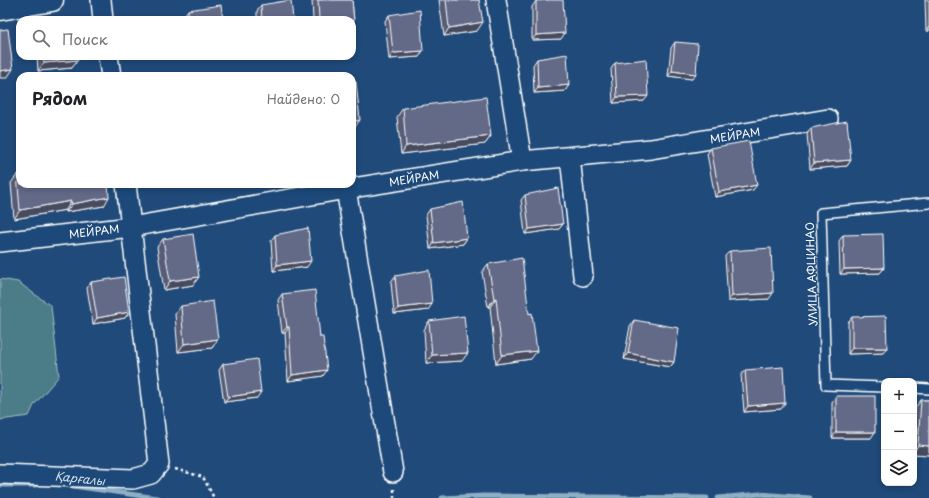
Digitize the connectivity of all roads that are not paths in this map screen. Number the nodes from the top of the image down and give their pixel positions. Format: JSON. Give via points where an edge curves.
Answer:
{"nodes":[{"id":1,"x":52,"y":0,"type":"edge"},
{"id":2,"x":101,"y":0,"type":"edge"},
{"id":3,"x":496,"y":0,"type":"edge"},
{"id":4,"x":0,"y":9,"type":"edge"},
{"id":5,"x":103,"y":16,"type":"edge"},
{"id":6,"x":109,"y":60,"type":"edge"},
{"id":7,"x":110,"y":72,"type":"edge"},
{"id":8,"x":828,"y":119,"type":"dead end"},
{"id":9,"x":570,"y":157,"type":"junction"},
{"id":10,"x":522,"y":161,"type":"junction"},
{"id":11,"x":356,"y":187,"type":"edge"},
{"id":12,"x":126,"y":188,"type":"edge"},
{"id":13,"x":352,"y":188,"type":"edge"},
{"id":14,"x":346,"y":189,"type":"junction"},
{"id":15,"x":929,"y":203,"type":"edge"},
{"id":16,"x":131,"y":227,"type":"junction"},
{"id":17,"x":0,"y":242,"type":"edge"},
{"id":18,"x":583,"y":276,"type":"dead end"},
{"id":19,"x":881,"y":387,"type":"edge"},
{"id":20,"x":917,"y":388,"type":"edge"},
{"id":21,"x":929,"y":389,"type":"edge"},
{"id":22,"x":393,"y":472,"type":"dead end"},
{"id":23,"x":0,"y":474,"type":"edge"}],
"edges":[{"from":1,"to":4,"type":"street"},
{"from":2,"to":5,"type":"street"},
{"from":3,"to":10,"type":"street"},
{"from":6,"to":7,"type":"street"},
{"from":8,"to":9,"type":"street","name":"МЕЙРАМ","via":[[651,149]]},
{"from":9,"to":10,"type":"street","name":"МЕЙРАМ"},
{"from":9,"to":18,"type":"street"},
{"from":10,"to":11,"type":"street","name":"МЕЙРАМ"},
{"from":12,"to":16,"type":"street"},
{"from":13,"to":14,"type":"street","name":"МЕЙРАМ"},
{"from":14,"to":16,"type":"street","name":"МЕЙРАМ"},
{"from":14,"to":22,"type":"street"},
{"from":15,"to":19,"type":"lane","name":"УЛИЦА АФЦИНАО","via":[[821,213],[826,385]]},
{"from":16,"to":17,"type":"street","name":"МЕЙРАМ"},
{"from":16,"to":23,"type":"street","via":[[159,464],[151,474],[133,479]]},
{"from":20,"to":21,"type":"lane"}]}
